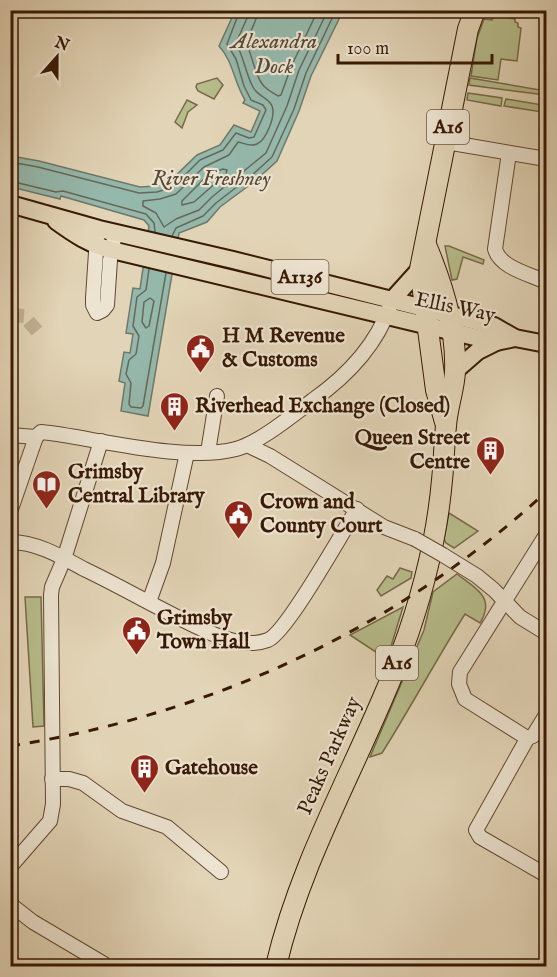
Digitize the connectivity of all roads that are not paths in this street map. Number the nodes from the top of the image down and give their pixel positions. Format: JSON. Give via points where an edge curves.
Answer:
{"nodes":[{"id":1,"x":476,"y":10,"type":"edge"},
{"id":2,"x":446,"y":142,"type":"junction"},
{"id":3,"x":509,"y":153,"type":"junction"},
{"id":4,"x":546,"y":159,"type":"edge"},
{"id":5,"x":10,"y":204,"type":"edge"},
{"id":6,"x":47,"y":214,"type":"junction"},
{"id":7,"x":107,"y":231,"type":"junction"},
{"id":8,"x":426,"y":245,"type":"junction"},
{"id":9,"x":104,"y":248,"type":"junction"},
{"id":10,"x":420,"y":269,"type":"junction"},
{"id":11,"x":546,"y":282,"type":"edge"},
{"id":12,"x":392,"y":300,"type":"junction"},
{"id":13,"x":386,"y":316,"type":"junction"},
{"id":14,"x":425,"y":317,"type":"junction"},
{"id":15,"x":450,"y":323,"type":"junction"},
{"id":16,"x":515,"y":338,"type":"junction"},
{"id":17,"x":496,"y":342,"type":"junction"},
{"id":18,"x":546,"y":344,"type":"edge"},
{"id":19,"x":455,"y":371,"type":"junction"},
{"id":20,"x":217,"y":396,"type":"dead end"},
{"id":21,"x":446,"y":423,"type":"junction"},
{"id":22,"x":10,"y":435,"type":"edge"},
{"id":23,"x":36,"y":437,"type":"junction"},
{"id":24,"x":101,"y":441,"type":"junction"},
{"id":25,"x":247,"y":445,"type":"junction"},
{"id":26,"x":208,"y":452,"type":"junction"},
{"id":27,"x":187,"y":453,"type":"junction"},
{"id":28,"x":357,"y":509,"type":"junction"},
{"id":29,"x":10,"y":512,"type":"edge"},
{"id":30,"x":546,"y":535,"type":"edge"},
{"id":31,"x":10,"y":542,"type":"edge"},
{"id":32,"x":64,"y":558,"type":"junction"},
{"id":33,"x":149,"y":602,"type":"junction"},
{"id":34,"x":504,"y":602,"type":"junction"},
{"id":35,"x":546,"y":633,"type":"edge"},
{"id":36,"x":546,"y":715,"type":"edge"},
{"id":37,"x":529,"y":739,"type":"junction"},
{"id":38,"x":52,"y":779,"type":"junction"},
{"id":39,"x":10,"y":867,"type":"edge"},
{"id":40,"x":221,"y":872,"type":"dead end"},
{"id":41,"x":546,"y":875,"type":"edge"},
{"id":42,"x":10,"y":904,"type":"edge"},
{"id":43,"x":104,"y":964,"type":"dead end"},
{"id":44,"x":276,"y":966,"type":"edge"}],
"edges":[{"from":1,"to":2,"type":"highway","number":"A16","via":[[468,29]]},
{"from":2,"to":3,"type":"street"},
{"from":2,"to":8,"type":"highway","number":"A16"},
{"from":3,"to":4,"type":"street"},
{"from":3,"to":11,"type":"street","via":[[497,257]]},
{"from":5,"to":6,"type":"main road","number":"A1136"},
{"from":6,"to":7,"type":"main road","number":"A1136"},
{"from":6,"to":9,"type":"main road","number":"A1136","via":[[79,238]]},
{"from":7,"to":9,"type":"street"},
{"from":7,"to":12,"type":"main road","number":"A1136"},
{"from":8,"to":10,"type":"highway","number":"A16"},
{"from":8,"to":15,"type":"highway","number":"A16"},
{"from":9,"to":13,"type":"main road","number":"A1136"},
{"from":10,"to":12,"type":"main road"},
{"from":10,"to":14,"type":"highway","number":"A16"},
{"from":12,"to":13,"type":"street"},
{"from":12,"to":14,"type":"main road","name":"Ellis Way","number":"A1136"},
{"from":13,"to":14,"type":"main road","name":"Ellis Way","number":"A1136"},
{"from":13,"to":25,"type":"street","via":[[375,339],[350,371]]},
{"from":14,"to":15,"type":"main road","name":"Ellis Way","number":"A1136"},
{"from":14,"to":21,"type":"highway","name":"Peaks Parkway","number":"A16","via":[[436,390]]},
{"from":15,"to":16,"type":"main road","name":"Ellis Way","number":"A1136","via":[[494,326]]},
{"from":15,"to":17,"type":"main road","name":"Ellis Way","number":"A1136"},
{"from":15,"to":19,"type":"highway","name":"Peaks Parkway","number":"A16"},
{"from":16,"to":17,"type":"main road","name":"Ellis Way","number":"A1136"},
{"from":16,"to":18,"type":"main road","name":"Ellis Way","number":"A1136"},
{"from":17,"to":19,"type":"main road","via":[[478,351]]},
{"from":19,"to":21,"type":"highway","name":"Peaks Parkway","number":"A16"},
{"from":20,"to":26,"type":"street"},
{"from":21,"to":44,"type":"highway","name":"Peaks Parkway","number":"A16","via":[[437,516],[413,617],[299,890]]},
{"from":22,"to":23,"type":"street"},
{"from":23,"to":24,"type":"street","via":[[41,432]]},
{"from":23,"to":29,"type":"street"},
{"from":24,"to":27,"type":"street"},
{"from":24,"to":32,"type":"street"},
{"from":25,"to":26,"type":"street"},
{"from":25,"to":28,"type":"street"},
{"from":26,"to":27,"type":"street"},
{"from":27,"to":33,"type":"street","via":[[163,563]]},
{"from":28,"to":33,"type":"street","via":[[287,622],[278,634],[265,641],[244,643],[224,638]]},
{"from":28,"to":34,"type":"street","bridge":true,"via":[[477,576]]},
{"from":30,"to":34,"type":"street"},
{"from":31,"to":32,"type":"street","via":[[36,546]]},
{"from":32,"to":33,"type":"street"},
{"from":32,"to":38,"type":"street","via":[[50,602]]},
{"from":34,"to":35,"type":"street"},
{"from":34,"to":37,"type":"street","via":[[460,672],[459,684],[465,699]]},
{"from":36,"to":37,"type":"street"},
{"from":37,"to":41,"type":"street","via":[[476,830],[480,837]]},
{"from":38,"to":39,"type":"street","via":[[50,821]]},
{"from":38,"to":40,"type":"street","via":[[83,783],[122,811],[167,826]]},
{"from":42,"to":43,"type":"street"}]}
